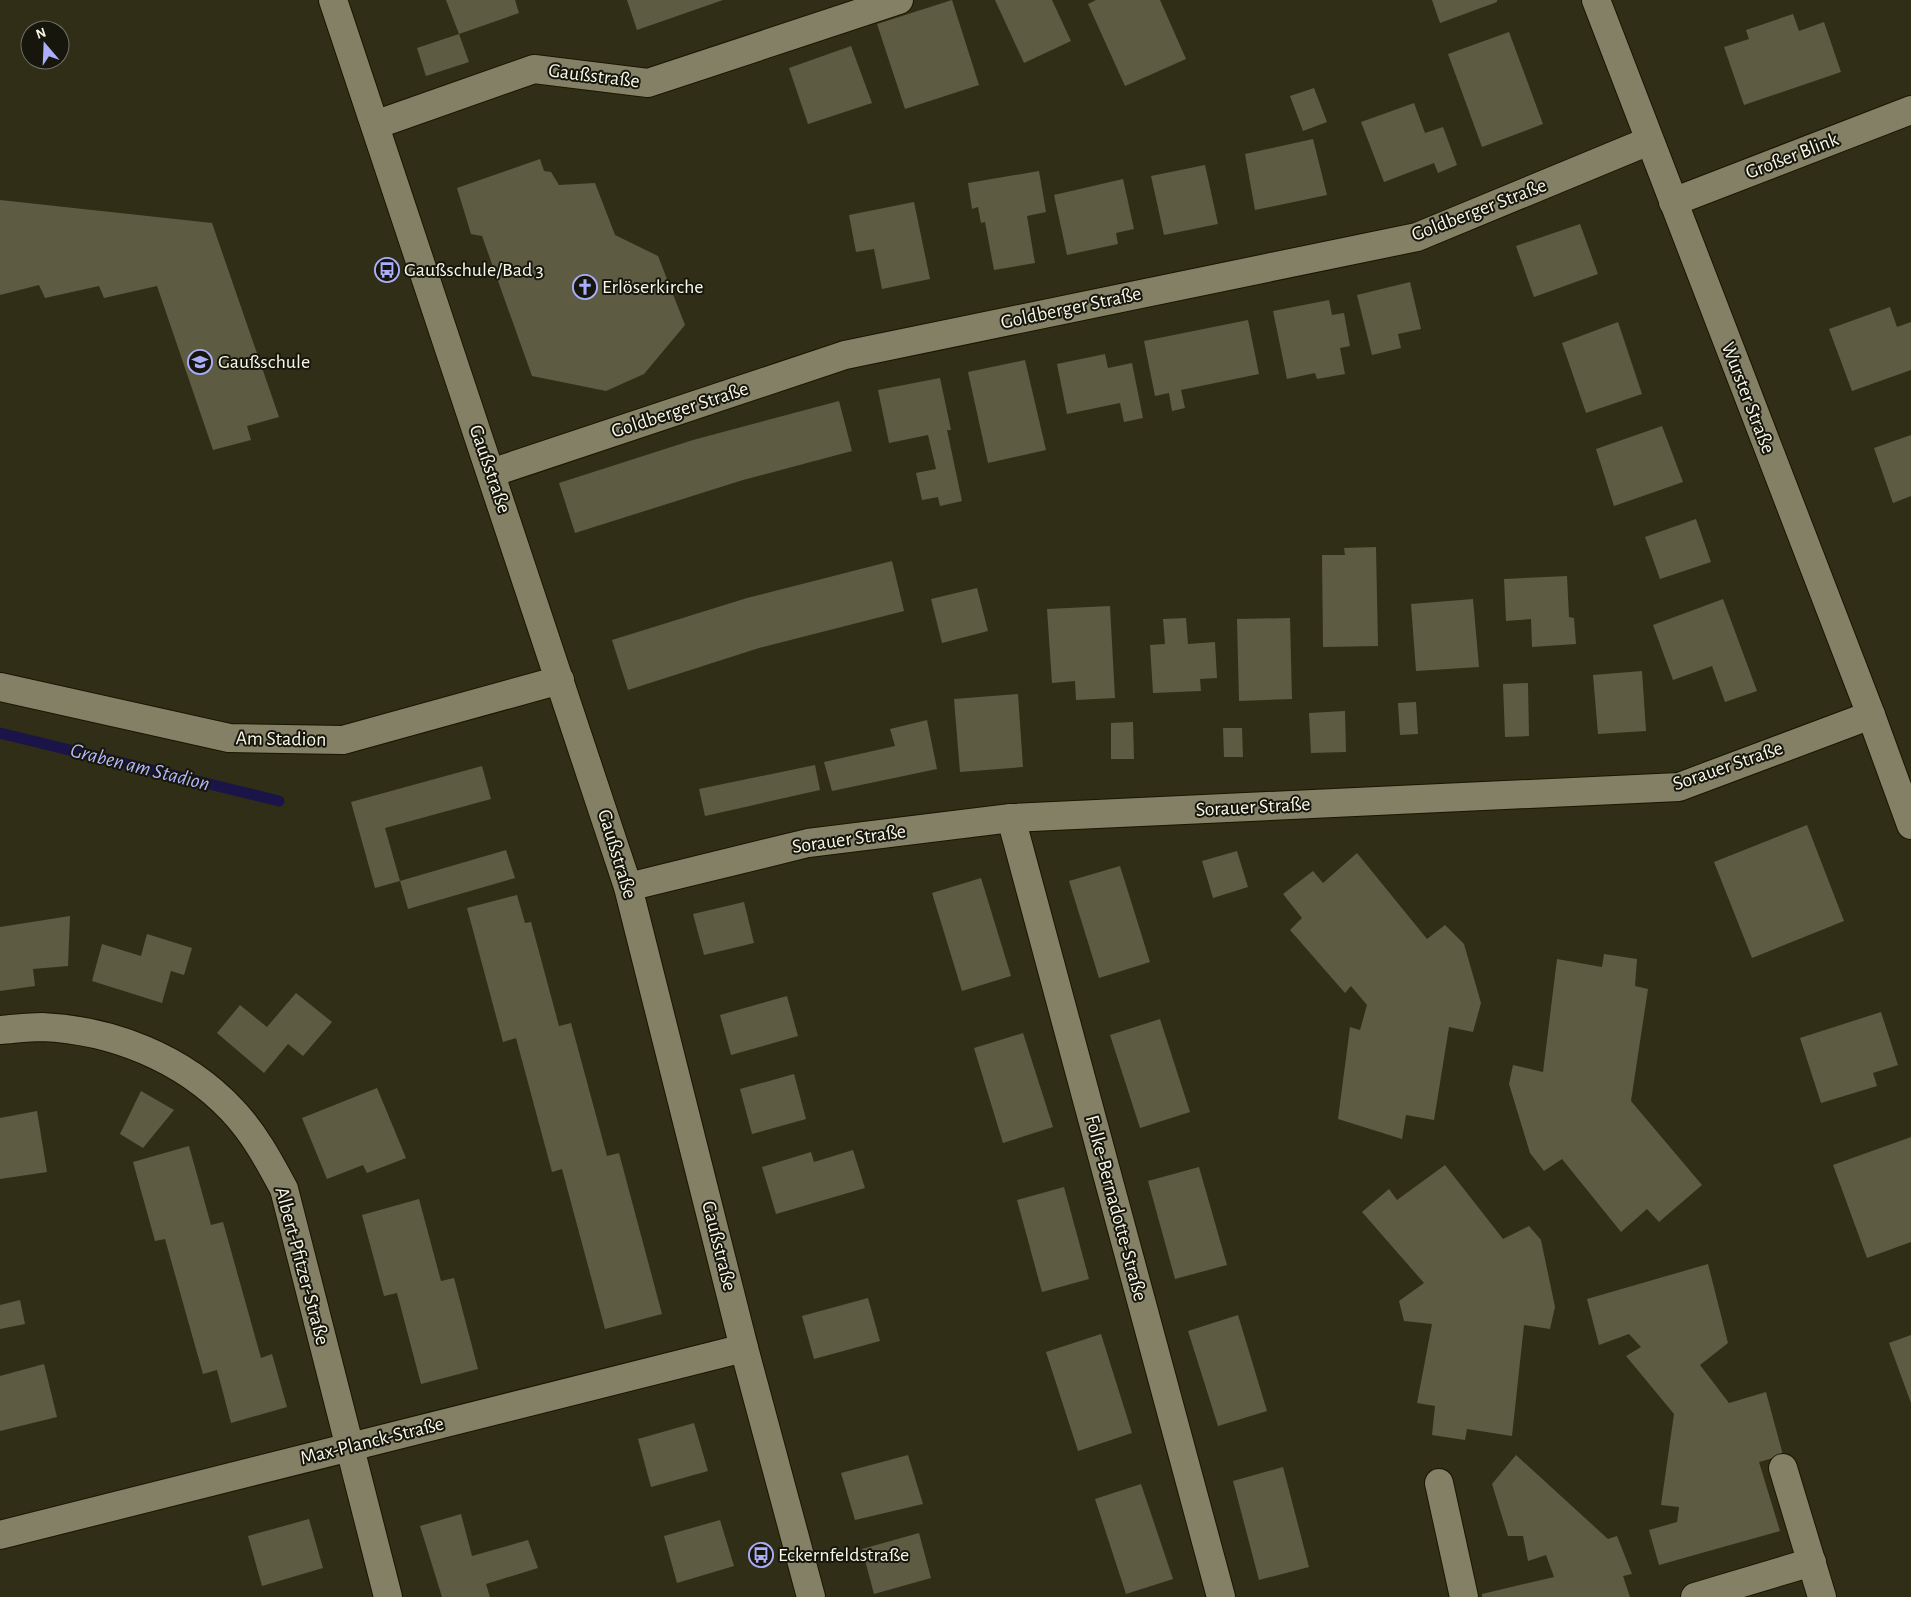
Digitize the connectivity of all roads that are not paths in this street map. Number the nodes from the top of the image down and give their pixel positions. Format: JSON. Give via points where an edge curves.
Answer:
{"nodes":[{"id":1,"x":333,"y":0,"type":"edge"},
{"id":2,"x":899,"y":0,"type":"edge"},
{"id":3,"x":1596,"y":0,"type":"edge"},
{"id":4,"x":1911,"y":110,"type":"edge"},
{"id":5,"x":375,"y":125,"type":"junction"},
{"id":6,"x":1649,"y":141,"type":"junction"},
{"id":7,"x":1673,"y":202,"type":"junction"},
{"id":8,"x":491,"y":473,"type":"junction"},
{"id":9,"x":560,"y":680,"type":"junction"},
{"id":10,"x":0,"y":687,"type":"edge"},
{"id":11,"x":1871,"y":715,"type":"junction"},
{"id":12,"x":1906,"y":794,"type":"edge"},
{"id":13,"x":1012,"y":818,"type":"junction"},
{"id":14,"x":1911,"y":825,"type":"edge"},
{"id":15,"x":628,"y":887,"type":"junction"},
{"id":16,"x":0,"y":1030,"type":"edge"},
{"id":17,"x":744,"y":1348,"type":"junction"},
{"id":18,"x":349,"y":1447,"type":"junction"},
{"id":19,"x":1784,"y":1468,"type":"dead end"},
{"id":20,"x":1439,"y":1483,"type":"dead end"},
{"id":21,"x":0,"y":1534,"type":"edge"},
{"id":22,"x":1812,"y":1562,"type":"junction"},
{"id":23,"x":388,"y":1597,"type":"edge"},
{"id":24,"x":811,"y":1597,"type":"edge"},
{"id":25,"x":1221,"y":1597,"type":"edge"},
{"id":26,"x":1464,"y":1597,"type":"edge"},
{"id":27,"x":1695,"y":1597,"type":"edge"},
{"id":28,"x":1822,"y":1597,"type":"edge"}],
"edges":[{"from":1,"to":5,"type":"street","name":"Gaußstraße"},
{"from":2,"to":5,"type":"street","name":"Gaußstraße","via":[[648,83],[534,69]]},
{"from":3,"to":6,"type":"street","name":"Wurster Straße"},
{"from":4,"to":7,"type":"street","name":"Großer Blink"},
{"from":5,"to":8,"type":"street","name":"Gaußstraße"},
{"from":6,"to":7,"type":"street","name":"Wurster Straße"},
{"from":6,"to":8,"type":"street","name":"Goldberger Straße","via":[[1417,237],[845,355]]},
{"from":7,"to":11,"type":"street","name":"Wurster Straße"},
{"from":8,"to":9,"type":"street","name":"Gaußstraße"},
{"from":9,"to":10,"type":"street","name":"Am Stadion","via":[[343,740],[229,738]]},
{"from":9,"to":15,"type":"street","name":"Gaußstraße"},
{"from":11,"to":12,"type":"street","name":"Wurster Straße"},
{"from":11,"to":13,"type":"street","name":"Sorauer Straße","via":[[1679,787]]},
{"from":12,"to":14,"type":"street","name":"Wurster Straße"},
{"from":13,"to":15,"type":"street","name":"Sorauer Straße","via":[[808,843]]},
{"from":13,"to":25,"type":"street","name":"Folke-Bernadotte-Straße"},
{"from":15,"to":17,"type":"street","name":"Gaußstraße"},
{"from":16,"to":18,"type":"street","name":"Albert-Pfitzer-Straße","via":[[41,1027],[117,1040],[160,1056],[199,1080],[232,1110],[262,1148],[284,1189]]},
{"from":17,"to":18,"type":"street","name":"Max-Planck-Straße"},
{"from":17,"to":24,"type":"street","name":"Gaußstraße"},
{"from":18,"to":21,"type":"street","name":"Max-Planck-Straße"},
{"from":18,"to":23,"type":"street","name":"Albert-Pfitzer-Straße"},
{"from":19,"to":22,"type":"street"},
{"from":20,"to":26,"type":"street"},
{"from":22,"to":27,"type":"street"},
{"from":22,"to":28,"type":"street"}]}
